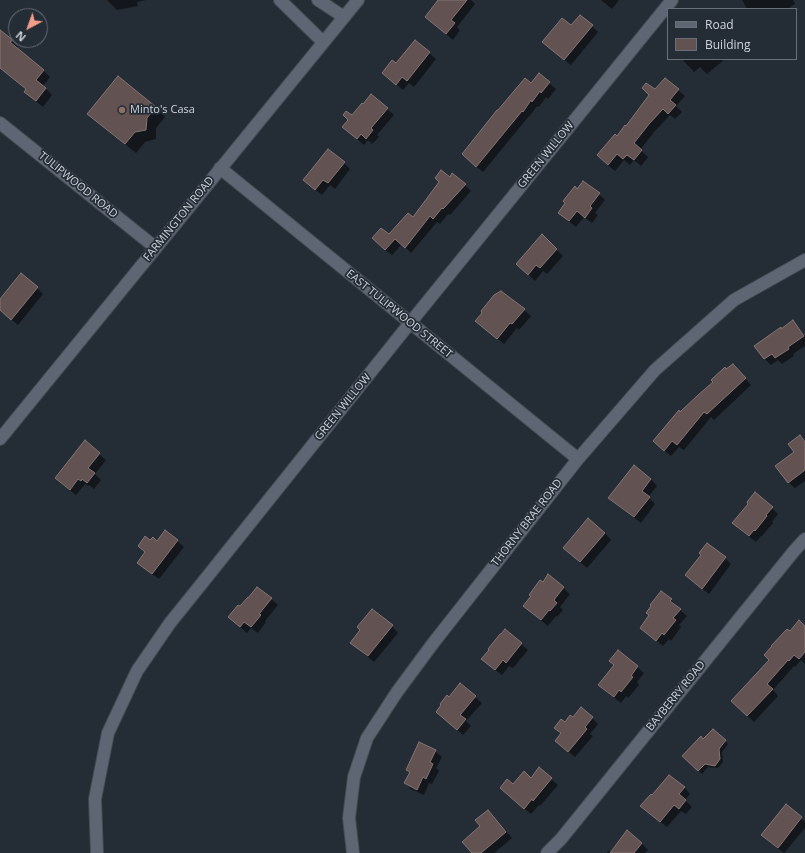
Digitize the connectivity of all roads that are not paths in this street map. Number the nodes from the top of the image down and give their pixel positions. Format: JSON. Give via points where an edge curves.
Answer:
{"nodes":[{"id":1,"x":280,"y":0,"type":"edge"},
{"id":2,"x":318,"y":0,"type":"edge"},
{"id":3,"x":358,"y":0,"type":"edge"},
{"id":4,"x":672,"y":0,"type":"edge"},
{"id":5,"x":344,"y":17,"type":"junction"},
{"id":6,"x":323,"y":42,"type":"junction"},
{"id":7,"x":0,"y":123,"type":"edge"},
{"id":8,"x":220,"y":168,"type":"junction"},
{"id":9,"x":156,"y":248,"type":"junction"},
{"id":10,"x":805,"y":260,"type":"edge"},
{"id":11,"x":410,"y":323,"type":"junction"},
{"id":12,"x":0,"y":439,"type":"edge"},
{"id":13,"x":578,"y":459,"type":"junction"},
{"id":14,"x":805,"y":539,"type":"edge"},
{"id":15,"x":96,"y":853,"type":"edge"},
{"id":16,"x":353,"y":853,"type":"edge"},
{"id":17,"x":547,"y":853,"type":"edge"}],
"edges":[{"from":1,"to":6,"type":"street"},
{"from":2,"to":5,"type":"street"},
{"from":3,"to":5,"type":"street","name":"FARMINGTON ROAD"},
{"from":4,"to":11,"type":"street","name":"GREEN WILLOW"},
{"from":5,"to":6,"type":"street","name":"FARMINGTON ROAD"},
{"from":6,"to":8,"type":"street","name":"FARMINGTON ROAD"},
{"from":7,"to":9,"type":"street","name":"TULIPWOOD ROAD"},
{"from":8,"to":9,"type":"street","name":"FARMINGTON ROAD"},
{"from":8,"to":11,"type":"street","name":"EAST TULIPWOOD STREET"},
{"from":9,"to":12,"type":"street","name":"FARMINGTON ROAD"},
{"from":10,"to":13,"type":"street","name":"THORNY BRAE ROAD","via":[[734,300],[655,370]]},
{"from":11,"to":13,"type":"street","name":"EAST TULIPWOOD STREET"},
{"from":11,"to":15,"type":"street","name":"GREEN WILLOW","via":[[170,623],[136,671],[108,733],[95,798]]},
{"from":13,"to":16,"type":"street","name":"THORNY BRAE ROAD","via":[[434,642],[367,738],[354,777],[349,818]]},
{"from":14,"to":17,"type":"street","name":"BAYBERRY ROAD"}]}
